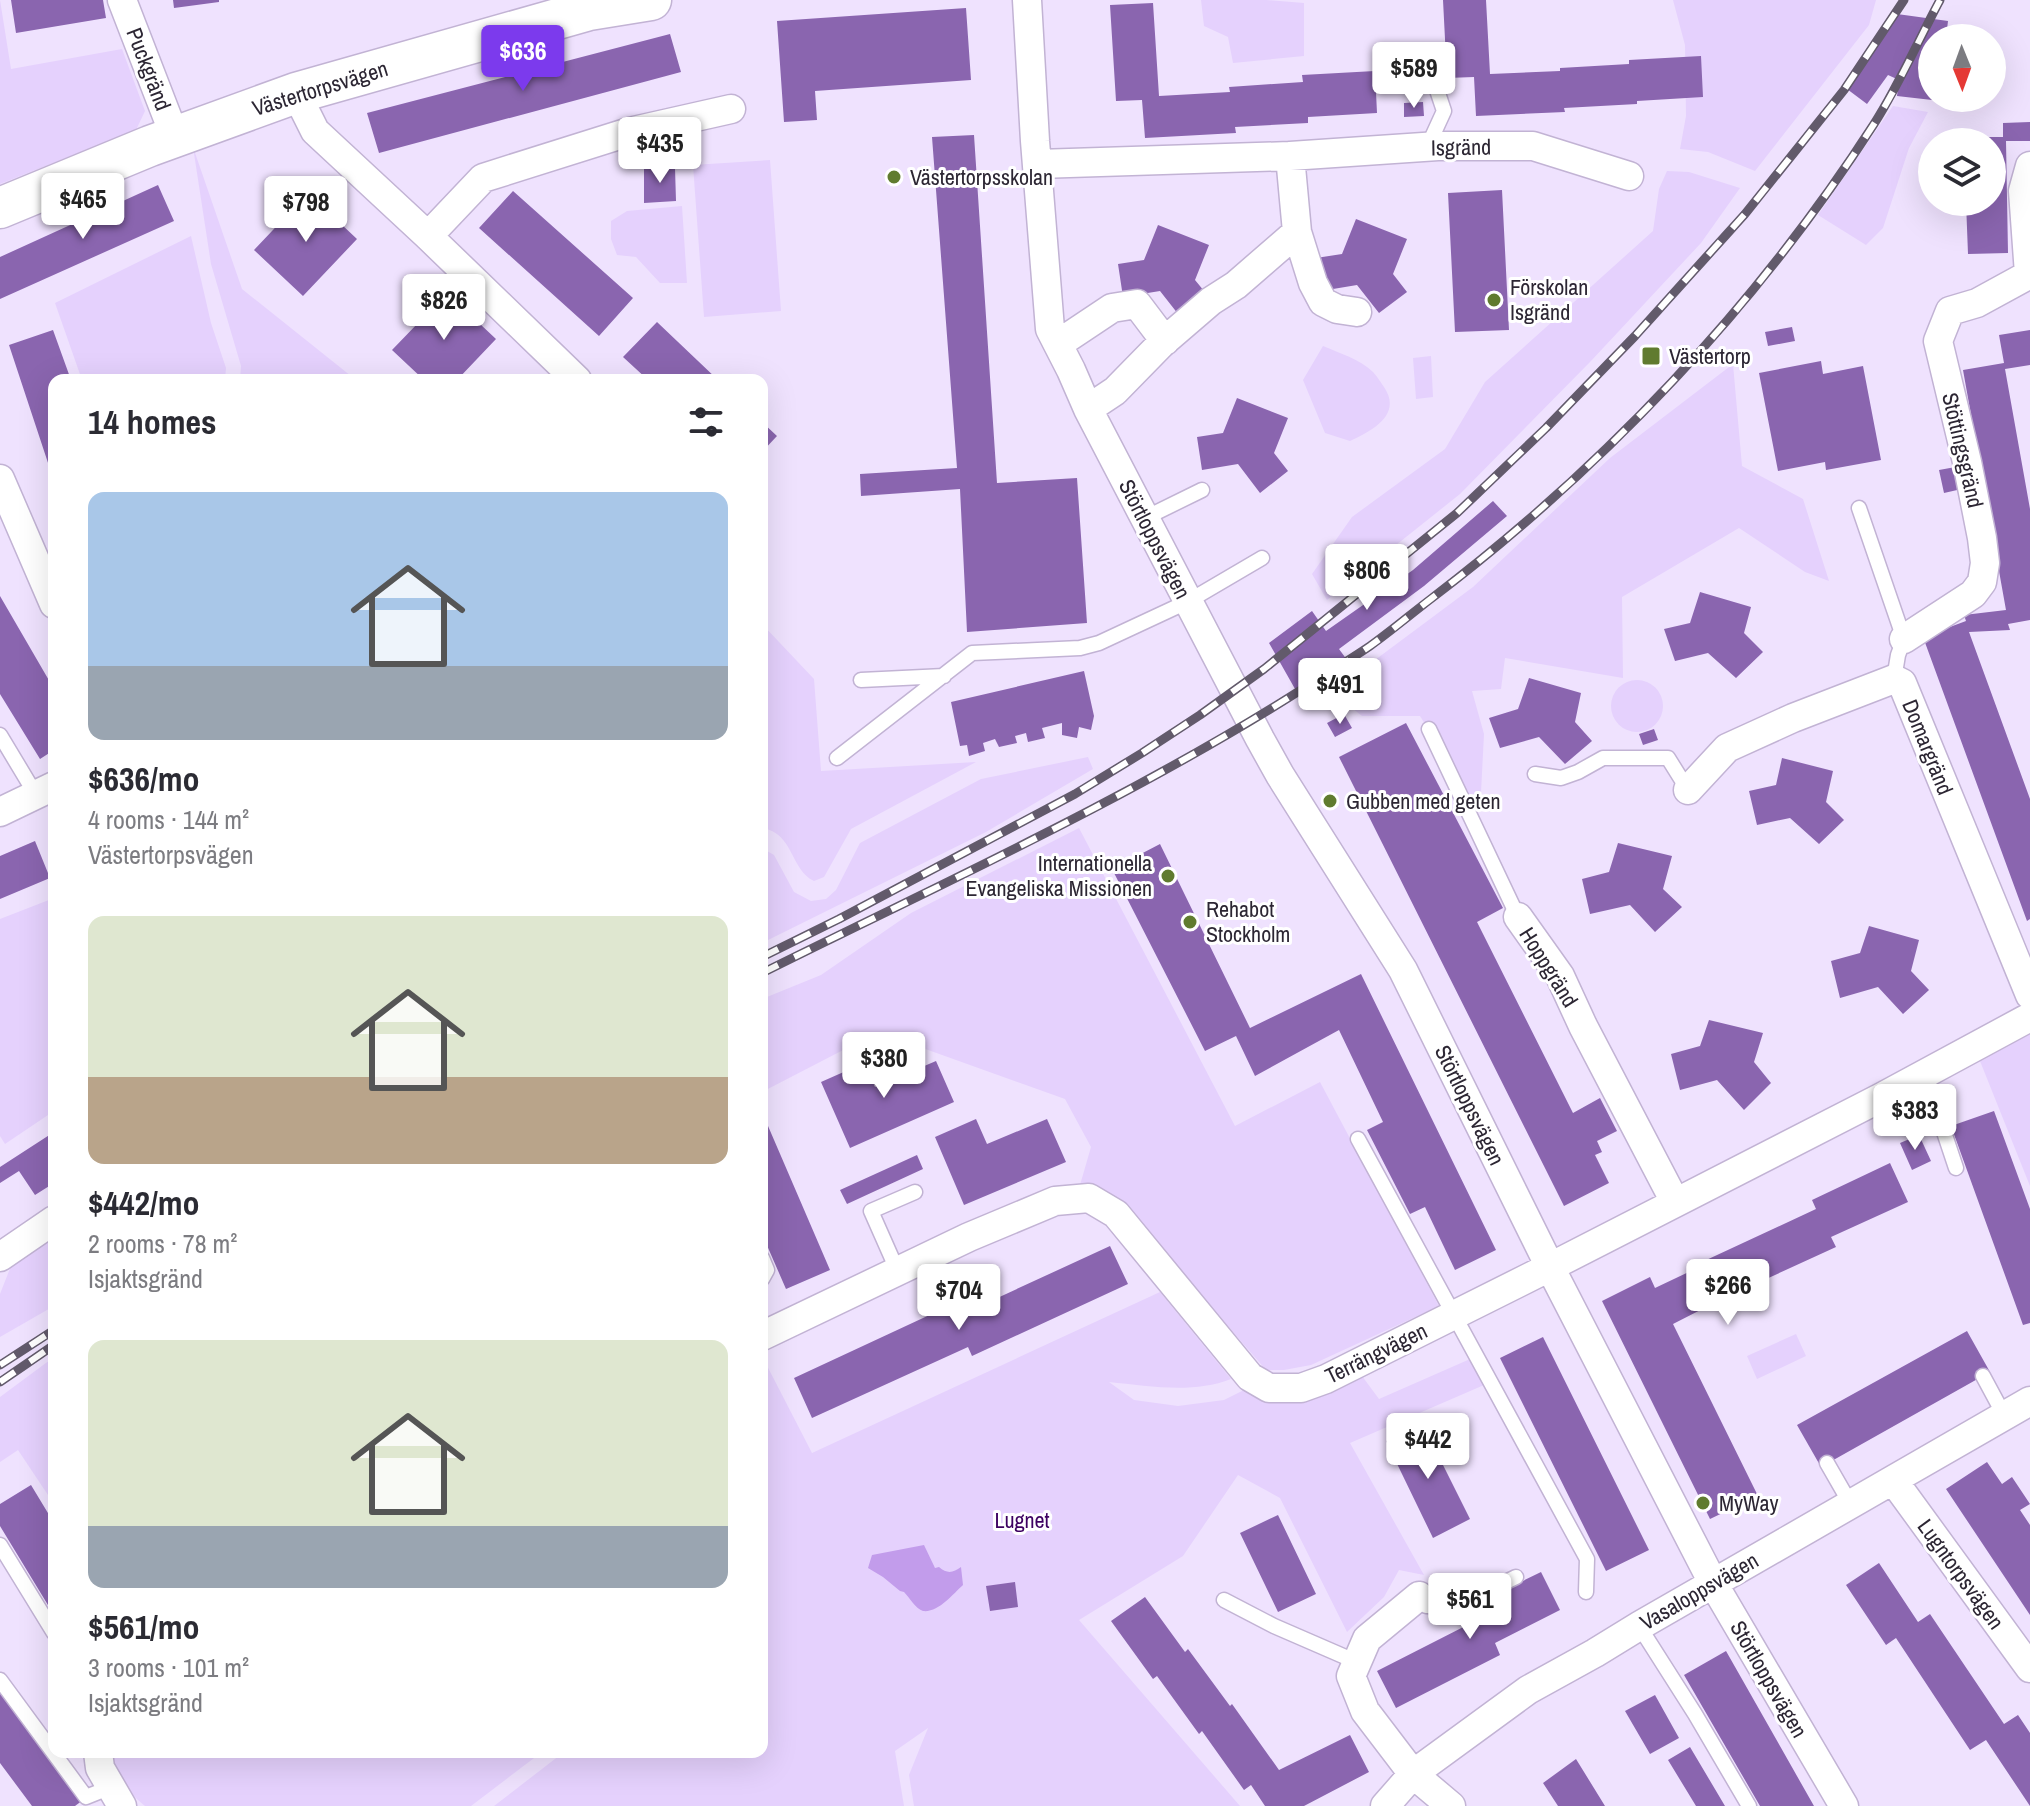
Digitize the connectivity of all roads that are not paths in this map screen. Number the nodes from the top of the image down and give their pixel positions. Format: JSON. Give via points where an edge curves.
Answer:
{"nodes":[{"id":1,"x":122,"y":0,"type":"edge"},
{"id":2,"x":651,"y":0,"type":"edge"},
{"id":3,"x":1027,"y":0,"type":"edge"},
{"id":4,"x":1435,"y":84,"type":"dead end"},
{"id":5,"x":296,"y":93,"type":"junction"},
{"id":6,"x":731,"y":109,"type":"dead end"},
{"id":7,"x":175,"y":137,"type":"junction"},
{"id":8,"x":1438,"y":146,"type":"junction"},
{"id":9,"x":1290,"y":156,"type":"junction"},
{"id":10,"x":1038,"y":164,"type":"junction"},
{"id":11,"x":2030,"y":166,"type":"edge"},
{"id":12,"x":1629,"y":176,"type":"dead end"},
{"id":13,"x":0,"y":208,"type":"edge"},
{"id":14,"x":1297,"y":232,"type":"junction"},
{"id":15,"x":428,"y":236,"type":"junction"},
{"id":16,"x":2030,"y":274,"type":"edge"},
{"id":17,"x":1357,"y":312,"type":"dead end"},
{"id":18,"x":1165,"y":341,"type":"junction"},
{"id":19,"x":1058,"y":344,"type":"junction"},
{"id":20,"x":571,"y":374,"type":"edge"},
{"id":21,"x":1088,"y":409,"type":"junction"},
{"id":22,"x":0,"y":479,"type":"edge"},
{"id":23,"x":1202,"y":490,"type":"dead end"},
{"id":24,"x":1859,"y":508,"type":"dead end"},
{"id":25,"x":1145,"y":518,"type":"junction"},
{"id":26,"x":1262,"y":558,"type":"dead end"},
{"id":27,"x":48,"y":590,"type":"edge"},
{"id":28,"x":1187,"y":602,"type":"junction"},
{"id":29,"x":1904,"y":639,"type":"junction"},
{"id":30,"x":945,"y":675,"type":"junction"},
{"id":31,"x":1894,"y":679,"type":"junction"},
{"id":32,"x":861,"y":680,"type":"dead end"},
{"id":33,"x":1429,"y":729,"type":"dead end"},
{"id":34,"x":0,"y":735,"type":"edge"},
{"id":35,"x":837,"y":758,"type":"dead end"},
{"id":36,"x":1535,"y":774,"type":"dead end"},
{"id":37,"x":1688,"y":790,"type":"joint"},
{"id":38,"x":45,"y":791,"type":"edge"},
{"id":39,"x":0,"y":812,"type":"edge"},
{"id":40,"x":1518,"y":917,"type":"joint"},
{"id":41,"x":2030,"y":995,"type":"edge"},
{"id":42,"x":2030,"y":1017,"type":"edge"},
{"id":43,"x":1924,"y":1074,"type":"junction"},
{"id":44,"x":1358,"y":1139,"type":"dead end"},
{"id":45,"x":1956,"y":1168,"type":"dead end"},
{"id":46,"x":915,"y":1192,"type":"dead end"},
{"id":47,"x":1675,"y":1202,"type":"junction"},
{"id":48,"x":48,"y":1224,"type":"edge"},
{"id":49,"x":0,"y":1257,"type":"edge"},
{"id":50,"x":1550,"y":1267,"type":"junction"},
{"id":51,"x":898,"y":1272,"type":"junction"},
{"id":52,"x":1454,"y":1313,"type":"junction"},
{"id":53,"x":768,"y":1333,"type":"edge"},
{"id":54,"x":1983,"y":1376,"type":"dead end"},
{"id":55,"x":2030,"y":1401,"type":"edge"},
{"id":56,"x":2004,"y":1415,"type":"junction"},
{"id":57,"x":1827,"y":1463,"type":"dead end"},
{"id":58,"x":1893,"y":1480,"type":"junction"},
{"id":59,"x":1850,"y":1503,"type":"junction"},
{"id":60,"x":0,"y":1545,"type":"edge"},
{"id":61,"x":1516,"y":1577,"type":"dead end"},
{"id":62,"x":1713,"y":1583,"type":"junction"},
{"id":63,"x":1586,"y":1592,"type":"dead end"},
{"id":64,"x":1224,"y":1600,"type":"dead end"},
{"id":65,"x":1423,"y":1601,"type":"joint"},
{"id":66,"x":48,"y":1623,"type":"edge"},
{"id":67,"x":1639,"y":1626,"type":"junction"},
{"id":68,"x":1357,"y":1662,"type":"junction"},
{"id":69,"x":2030,"y":1668,"type":"edge"},
{"id":70,"x":0,"y":1680,"type":"edge"},
{"id":71,"x":48,"y":1745,"type":"edge"},
{"id":72,"x":57,"y":1758,"type":"edge"},
{"id":73,"x":99,"y":1758,"type":"edge"},
{"id":74,"x":1413,"y":1774,"type":"junction"},
{"id":75,"x":116,"y":1796,"type":"edge"},
{"id":76,"x":1385,"y":1806,"type":"edge"},
{"id":77,"x":1451,"y":1806,"type":"edge"},
{"id":78,"x":1749,"y":1806,"type":"edge"},
{"id":79,"x":1844,"y":1806,"type":"edge"}],
"edges":[{"from":1,"to":7,"type":"street","name":"Puckgränd"},
{"from":2,"to":5,"type":"street","name":"Västertorpsvägen","via":[[589,10]]},
{"from":3,"to":10,"type":"street","name":"Störtloppsvägen"},
{"from":4,"to":8,"type":"lane","via":[[1444,111],[1433,135]]},
{"from":5,"to":7,"type":"street","name":"Västertorpsvägen"},
{"from":5,"to":15,"type":"street","via":[[315,131]]},
{"from":6,"to":15,"type":"street","via":[[629,132],[483,178]]},
{"from":7,"to":13,"type":"street","name":"Västertorpsvägen"},
{"from":8,"to":9,"type":"street","name":"Isgränd"},
{"from":8,"to":12,"type":"street","name":"Isgränd","via":[[1533,146]]},
{"from":9,"to":10,"type":"street","name":"Isgränd"},
{"from":9,"to":14,"type":"street"},
{"from":10,"to":19,"type":"street","name":"Störtloppsvägen","via":[[1050,329]]},
{"from":11,"to":16,"type":"street","name":"Stöttingsgränd","via":[[2023,191]]},
{"from":14,"to":17,"type":"street","via":[[1323,302]]},
{"from":14,"to":18,"type":"street"},
{"from":15,"to":20,"type":"street"},
{"from":16,"to":29,"type":"street","name":"Stöttingsgränd","via":[[1977,303],[1950,311],[1938,341],[1985,563],[1982,582],[1973,594]]},
{"from":18,"to":19,"type":"street","via":[[1137,304],[1112,308]]},
{"from":18,"to":21,"type":"street","via":[[1115,391]]},
{"from":19,"to":21,"type":"street","name":"Störtloppsvägen"},
{"from":21,"to":25,"type":"street","name":"Störtloppsvägen"},
{"from":22,"to":27,"type":"street"},
{"from":23,"to":25,"type":"lane"},
{"from":24,"to":29,"type":"lane"},
{"from":25,"to":28,"type":"street","name":"Störtloppsvägen"},
{"from":26,"to":28,"type":"lane"},
{"from":28,"to":30,"type":"lane","via":[[1099,643],[972,653]]},
{"from":28,"to":50,"type":"street","name":"Störtloppsvägen","via":[[1280,775],[1403,970]]},
{"from":29,"to":31,"type":"lane"},
{"from":30,"to":32,"type":"lane"},
{"from":30,"to":35,"type":"lane"},
{"from":31,"to":37,"type":"street","name":"Domargränd","via":[[1727,748]]},
{"from":31,"to":41,"type":"street","name":"Domargränd","via":[[1902,683]]},
{"from":33,"to":40,"type":"lane","name":"Hoppgränd"},
{"from":34,"to":38,"type":"lane"},
{"from":36,"to":37,"type":"lane","via":[[1561,778],[1603,758],[1668,758]]},
{"from":38,"to":39,"type":"street"},
{"from":40,"to":47,"type":"street","name":"Hoppgränd","via":[[1560,976]]},
{"from":42,"to":43,"type":"street","name":"Terrängvägen"},
{"from":43,"to":45,"type":"lane","via":[[1940,1108]]},
{"from":43,"to":47,"type":"street","name":"Terrängvägen"},
{"from":44,"to":52,"type":"lane"},
{"from":46,"to":51,"type":"lane","via":[[871,1211]]},
{"from":47,"to":50,"type":"street","name":"Terrängvägen"},
{"from":48,"to":49,"type":"street"},
{"from":50,"to":52,"type":"street","name":"Terrängvägen"},
{"from":50,"to":62,"type":"street","name":"Störtloppsvägen"},
{"from":51,"to":52,"type":"street","name":"Terrängvägen","via":[[1055,1201],[1089,1198],[1116,1214],[1250,1377],[1269,1388],[1301,1388],[1326,1379]]},
{"from":51,"to":53,"type":"street","name":"Terrängvägen"},
{"from":52,"to":63,"type":"lane","via":[[1587,1559]]},
{"from":54,"to":56,"type":"lane"},
{"from":55,"to":56,"type":"street","name":"Vasaloppsvägen"},
{"from":56,"to":58,"type":"street","name":"Vasaloppsvägen"},
{"from":57,"to":59,"type":"lane"},
{"from":58,"to":59,"type":"street","name":"Vasaloppsvägen"},
{"from":58,"to":69,"type":"street","name":"Lugntorpsvägen"},
{"from":59,"to":62,"type":"street","name":"Vasaloppsvägen"},
{"from":60,"to":66,"type":"lane"},
{"from":61,"to":65,"type":"lane","via":[[1455,1607]]},
{"from":62,"to":67,"type":"street","name":"Vasaloppsvägen"},
{"from":62,"to":79,"type":"street","name":"Störtloppsvägen"},
{"from":64,"to":68,"type":"lane"},
{"from":65,"to":68,"type":"street","via":[[1367,1639]]},
{"from":67,"to":74,"type":"street","name":"Vasaloppsvägen","via":[[1528,1690]]},
{"from":67,"to":78,"type":"lane"},
{"from":68,"to":74,"type":"street","via":[[1351,1676],[1365,1711]]},
{"from":70,"to":71,"type":"lane"},
{"from":72,"to":75,"type":"lane","via":[[86,1797]]},
{"from":73,"to":75,"type":"street"},
{"from":74,"to":76,"type":"street","name":"Vasaloppsvägen"},
{"from":74,"to":77,"type":"street"}]}
